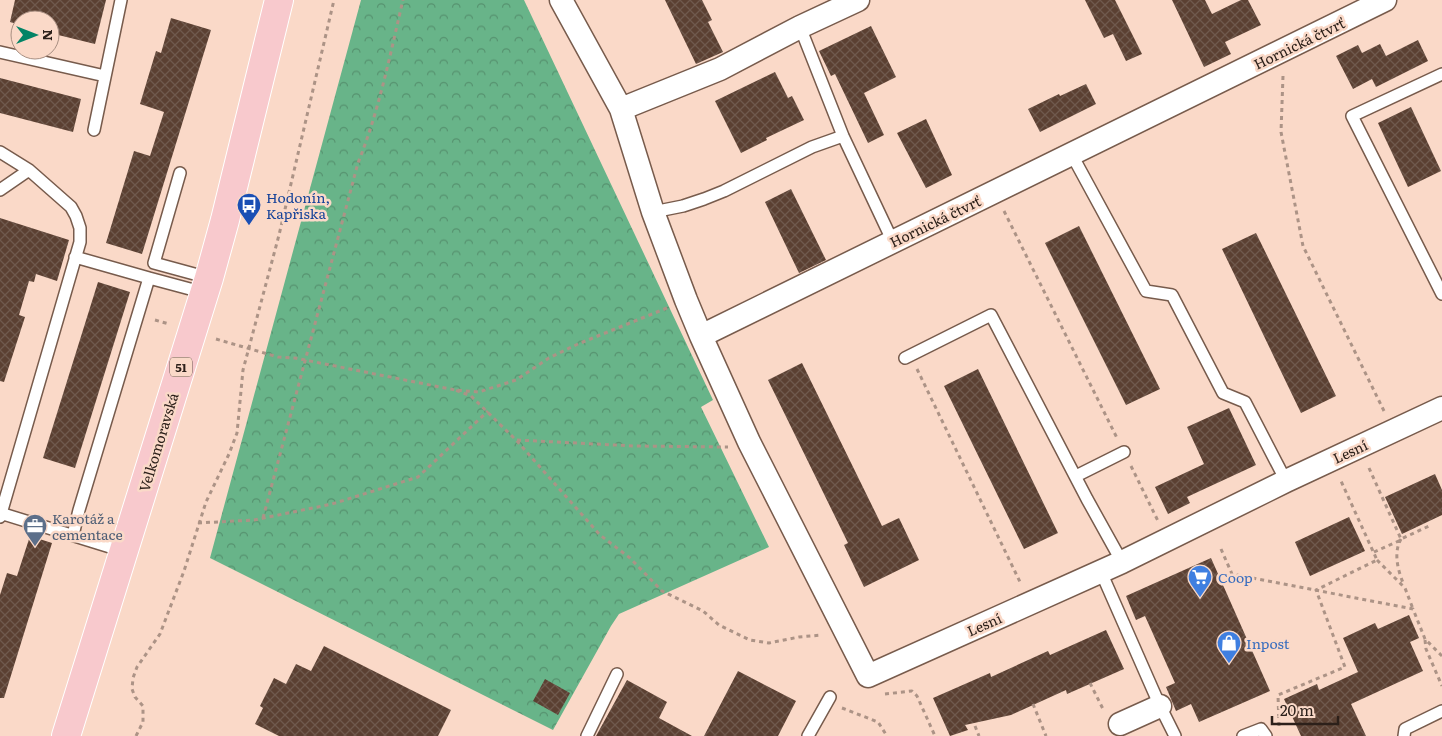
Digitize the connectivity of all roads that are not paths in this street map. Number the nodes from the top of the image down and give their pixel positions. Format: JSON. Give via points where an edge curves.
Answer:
{"nodes":[{"id":1,"x":121,"y":0,"type":"edge"},
{"id":2,"x":279,"y":0,"type":"edge"},
{"id":3,"x":560,"y":0,"type":"edge"},
{"id":4,"x":858,"y":0,"type":"edge"},
{"id":5,"x":1386,"y":0,"type":"edge"},
{"id":6,"x":800,"y":27,"type":"junction"},
{"id":7,"x":0,"y":52,"type":"edge"},
{"id":8,"x":1442,"y":74,"type":"edge"},
{"id":9,"x":105,"y":76,"type":"junction"},
{"id":10,"x":621,"y":109,"type":"junction"},
{"id":11,"x":94,"y":130,"type":"dead end"},
{"id":12,"x":843,"y":136,"type":"junction"},
{"id":13,"x":0,"y":152,"type":"edge"},
{"id":14,"x":1072,"y":155,"type":"junction"},
{"id":15,"x":29,"y":170,"type":"junction"},
{"id":16,"x":180,"y":173,"type":"dead end"},
{"id":17,"x":0,"y":190,"type":"edge"},
{"id":18,"x":653,"y":212,"type":"junction"},
{"id":19,"x":893,"y":242,"type":"junction"},
{"id":20,"x":75,"y":258,"type":"junction"},
{"id":21,"x":149,"y":278,"type":"junction"},
{"id":22,"x":207,"y":286,"type":"junction"},
{"id":23,"x":1442,"y":294,"type":"edge"},
{"id":24,"x":701,"y":336,"type":"junction"},
{"id":25,"x":907,"y":357,"type":"road end"},
{"id":26,"x":1442,"y":408,"type":"edge"},
{"id":27,"x":1124,"y":452,"type":"road end"},
{"id":28,"x":1076,"y":476,"type":"junction"},
{"id":29,"x":1286,"y":481,"type":"junction"},
{"id":30,"x":0,"y":514,"type":"edge"},
{"id":31,"x":74,"y":535,"type":"junction"},
{"id":32,"x":123,"y":550,"type":"junction"},
{"id":33,"x":1122,"y":562,"type":"junction"},
{"id":34,"x":1102,"y":572,"type":"junction"},
{"id":35,"x":617,"y":674,"type":"dead end"},
{"id":36,"x":830,"y":697,"type":"road end"},
{"id":37,"x":1160,"y":706,"type":"junction"},
{"id":38,"x":1442,"y":712,"type":"edge"},
{"id":39,"x":1120,"y":724,"type":"dead end"},
{"id":40,"x":66,"y":736,"type":"edge"},
{"id":41,"x":587,"y":736,"type":"edge"},
{"id":42,"x":808,"y":736,"type":"edge"},
{"id":43,"x":1175,"y":736,"type":"edge"},
{"id":44,"x":1243,"y":736,"type":"edge"},
{"id":45,"x":1266,"y":736,"type":"edge"},
{"id":46,"x":1404,"y":736,"type":"edge"}],
"edges":[{"from":1,"to":9,"type":"lane"},
{"from":2,"to":22,"type":"main road","name":"Velkomoravská","number":"51"},
{"from":3,"to":10,"type":"street"},
{"from":4,"to":6,"type":"street"},
{"from":5,"to":14,"type":"street","name":"Hornická čtvrť"},
{"from":6,"to":10,"type":"street","via":[[720,69]]},
{"from":6,"to":12,"type":"lane"},
{"from":7,"to":9,"type":"lane"},
{"from":8,"to":23,"type":"lane","via":[[1352,116]]},
{"from":9,"to":11,"type":"lane"},
{"from":10,"to":18,"type":"street"},
{"from":12,"to":18,"type":"lane","via":[[812,147],[704,200]]},
{"from":12,"to":19,"type":"lane"},
{"from":13,"to":15,"type":"lane"},
{"from":14,"to":19,"type":"street","name":"Hornická čtvrť"},
{"from":14,"to":29,"type":"lane","via":[[1146,290],[1172,296],[1223,393],[1245,402]]},
{"from":15,"to":17,"type":"lane"},
{"from":15,"to":20,"type":"lane","via":[[76,216],[80,242]]},
{"from":16,"to":22,"type":"lane","via":[[154,263]]},
{"from":18,"to":24,"type":"street"},
{"from":19,"to":24,"type":"street","name":"Hornická čtvrť"},
{"from":20,"to":21,"type":"lane"},
{"from":20,"to":30,"type":"lane"},
{"from":21,"to":22,"type":"lane"},
{"from":21,"to":31,"type":"lane"},
{"from":22,"to":32,"type":"main road","name":"Velkomoravská","number":"51"},
{"from":24,"to":34,"type":"street","name":"Lesní","via":[[749,442],[868,676]]},
{"from":25,"to":28,"type":"lane","via":[[991,315]]},
{"from":26,"to":29,"type":"street","name":"Lesní"},
{"from":27,"to":28,"type":"lane"},
{"from":28,"to":33,"type":"lane"},
{"from":29,"to":33,"type":"street","name":"Lesní"},
{"from":30,"to":31,"type":"lane"},
{"from":31,"to":32,"type":"lane"},
{"from":32,"to":40,"type":"main road","name":"Velkomoravská","number":"51"},
{"from":33,"to":34,"type":"street","name":"Lesní"},
{"from":34,"to":37,"type":"lane"},
{"from":35,"to":41,"type":"lane"},
{"from":36,"to":42,"type":"lane"},
{"from":37,"to":39,"type":"street"},
{"from":37,"to":43,"type":"lane"},
{"from":38,"to":46,"type":"lane","via":[[1405,729]]},
{"from":44,"to":45,"type":"lane","via":[[1261,729]]}]}
